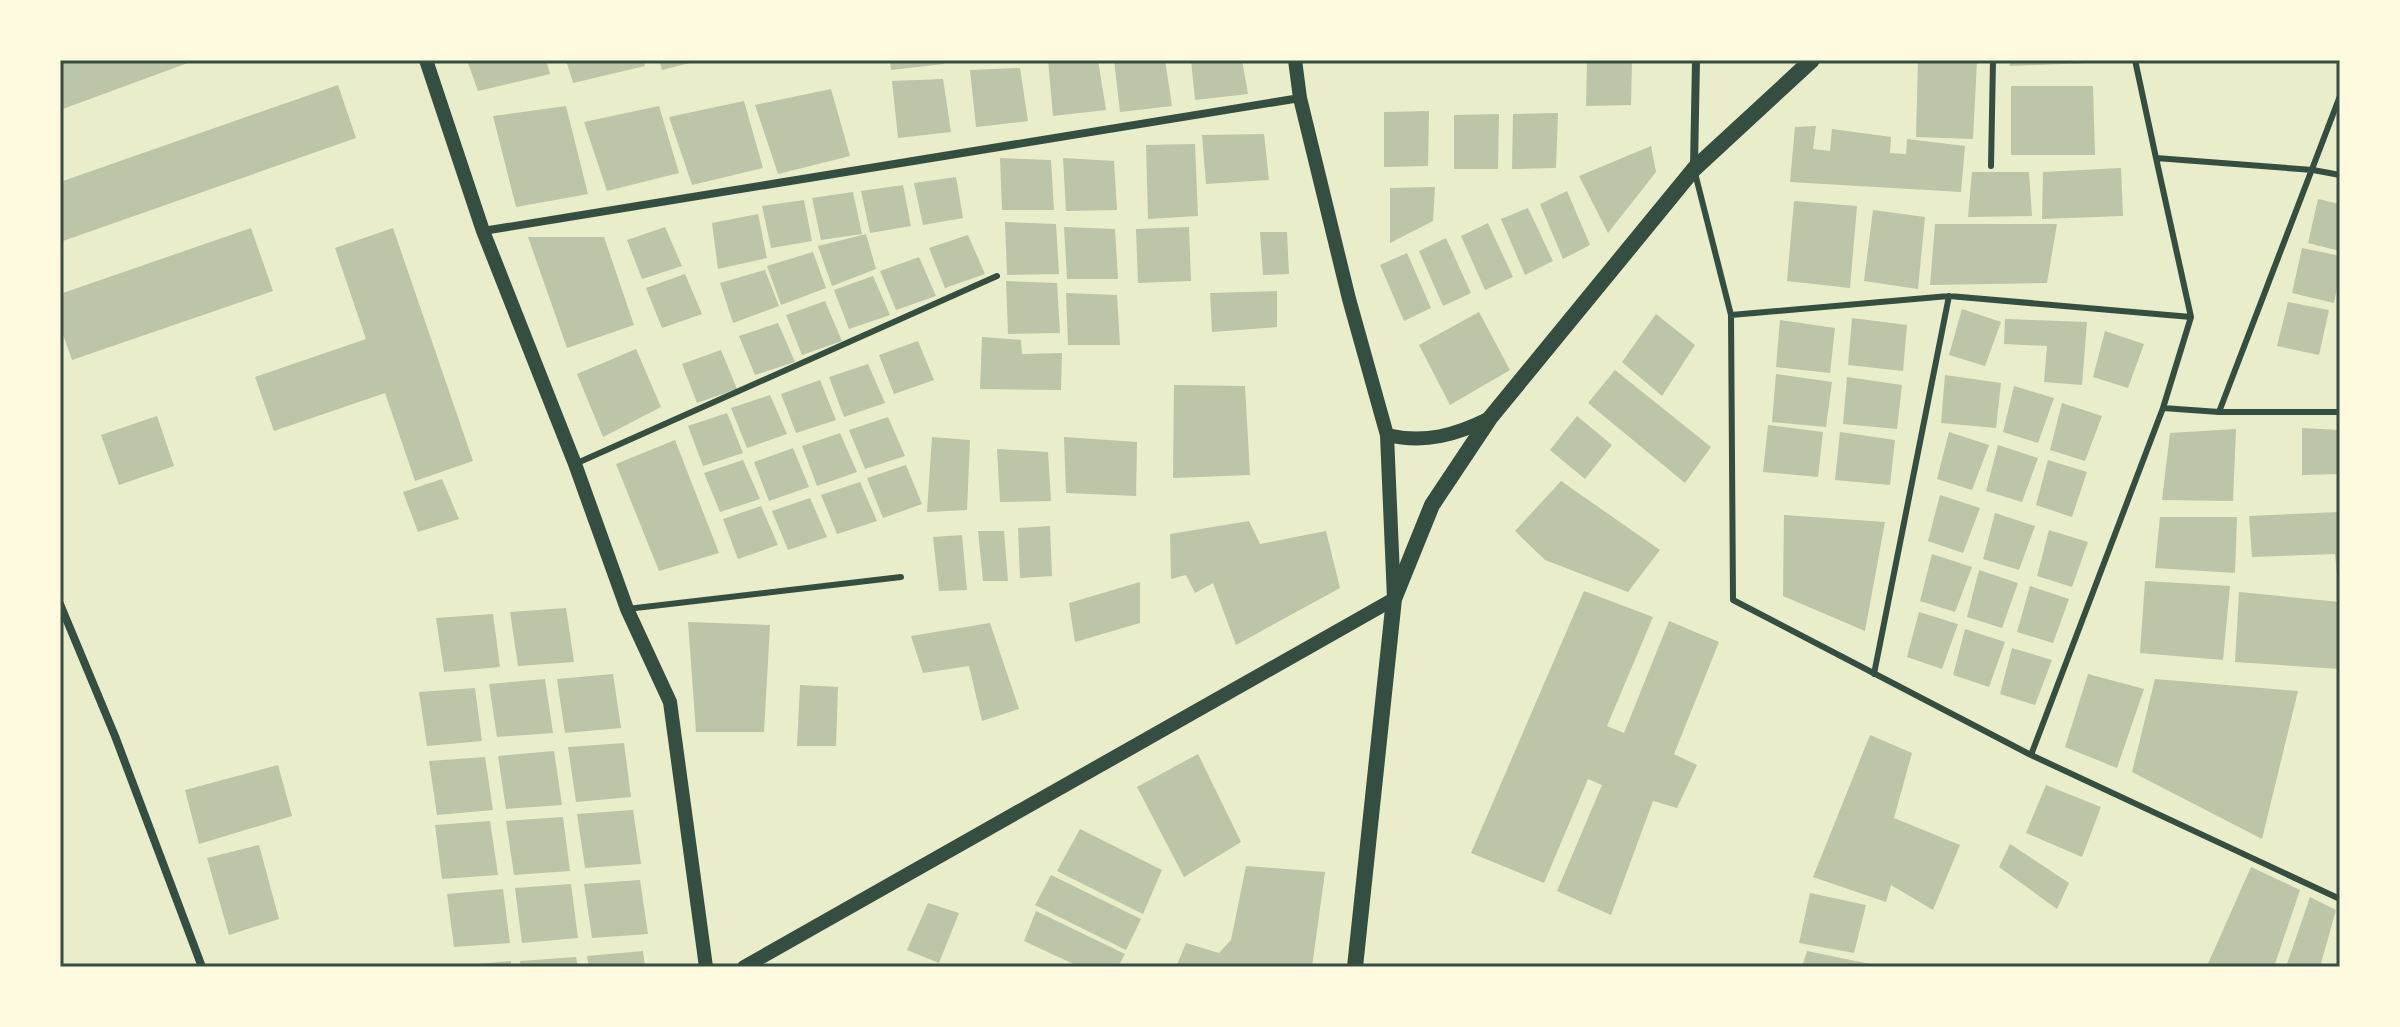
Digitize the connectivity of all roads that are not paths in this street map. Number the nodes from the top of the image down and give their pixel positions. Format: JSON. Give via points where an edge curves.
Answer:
{"nodes":[{"id":1,"x":426,"y":60,"type":"edge"},
{"id":2,"x":1295,"y":60,"type":"edge"},
{"id":3,"x":1696,"y":60,"type":"edge"},
{"id":4,"x":1812,"y":60,"type":"edge"},
{"id":5,"x":1993,"y":60,"type":"edge"},
{"id":6,"x":2135,"y":60,"type":"edge"},
{"id":7,"x":2340,"y":96,"type":"edge"},
{"id":8,"x":1300,"y":98,"type":"junction"},
{"id":9,"x":2156,"y":158,"type":"junction"},
{"id":10,"x":1991,"y":166,"type":"dead end"},
{"id":11,"x":1694,"y":169,"type":"junction"},
{"id":12,"x":2313,"y":170,"type":"junction"},
{"id":13,"x":2340,"y":175,"type":"edge"},
{"id":14,"x":483,"y":231,"type":"junction"},
{"id":15,"x":997,"y":276,"type":"dead end"},
{"id":16,"x":1949,"y":296,"type":"junction"},
{"id":17,"x":1731,"y":315,"type":"junction"},
{"id":18,"x":2191,"y":317,"type":"junction"},
{"id":19,"x":2163,"y":408,"type":"junction"},
{"id":20,"x":2219,"y":412,"type":"junction"},
{"id":21,"x":2340,"y":412,"type":"edge"},
{"id":22,"x":1490,"y":418,"type":"junction"},
{"id":23,"x":1387,"y":435,"type":"junction"},
{"id":24,"x":575,"y":464,"type":"junction"},
{"id":25,"x":901,"y":577,"type":"dead end"},
{"id":26,"x":1394,"y":599,"type":"junction"},
{"id":27,"x":60,"y":604,"type":"edge"},
{"id":28,"x":627,"y":609,"type":"junction"},
{"id":29,"x":1874,"y":674,"type":"junction"},
{"id":30,"x":2031,"y":755,"type":"junction"},
{"id":31,"x":2340,"y":899,"type":"edge"},
{"id":32,"x":202,"y":967,"type":"edge"},
{"id":33,"x":706,"y":967,"type":"edge"},
{"id":34,"x":744,"y":967,"type":"edge"},
{"id":35,"x":1355,"y":967,"type":"edge"}],
"edges":[{"from":1,"to":14,"type":"street"},
{"from":2,"to":8,"type":"street"},
{"from":3,"to":11,"type":"street"},
{"from":4,"to":11,"type":"main road"},
{"from":5,"to":10,"type":"lane"},
{"from":6,"to":9,"type":"lane"},
{"from":7,"to":12,"type":"lane"},
{"from":8,"to":14,"type":"street"},
{"from":8,"to":23,"type":"street"},
{"from":9,"to":12,"type":"lane"},
{"from":9,"to":18,"type":"lane"},
{"from":11,"to":17,"type":"lane"},
{"from":11,"to":22,"type":"main road"},
{"from":12,"to":13,"type":"lane"},
{"from":12,"to":20,"type":"lane"},
{"from":14,"to":24,"type":"street"},
{"from":15,"to":24,"type":"lane"},
{"from":16,"to":17,"type":"lane"},
{"from":16,"to":18,"type":"lane"},
{"from":16,"to":29,"type":"lane"},
{"from":17,"to":29,"type":"lane","via":[[1733,600]]},
{"from":18,"to":19,"type":"lane"},
{"from":19,"to":20,"type":"lane"},
{"from":19,"to":30,"type":"lane"},
{"from":20,"to":21,"type":"lane"},
{"from":22,"to":23,"type":"street","via":[[1440,438]]},
{"from":22,"to":26,"type":"main road","via":[[1432,505]]},
{"from":23,"to":26,"type":"street"},
{"from":24,"to":28,"type":"street"},
{"from":25,"to":28,"type":"lane"},
{"from":26,"to":34,"type":"street"},
{"from":26,"to":35,"type":"main road"},
{"from":27,"to":32,"type":"street"},
{"from":28,"to":33,"type":"street","via":[[670,702]]},
{"from":29,"to":30,"type":"lane"},
{"from":30,"to":31,"type":"lane"}]}
